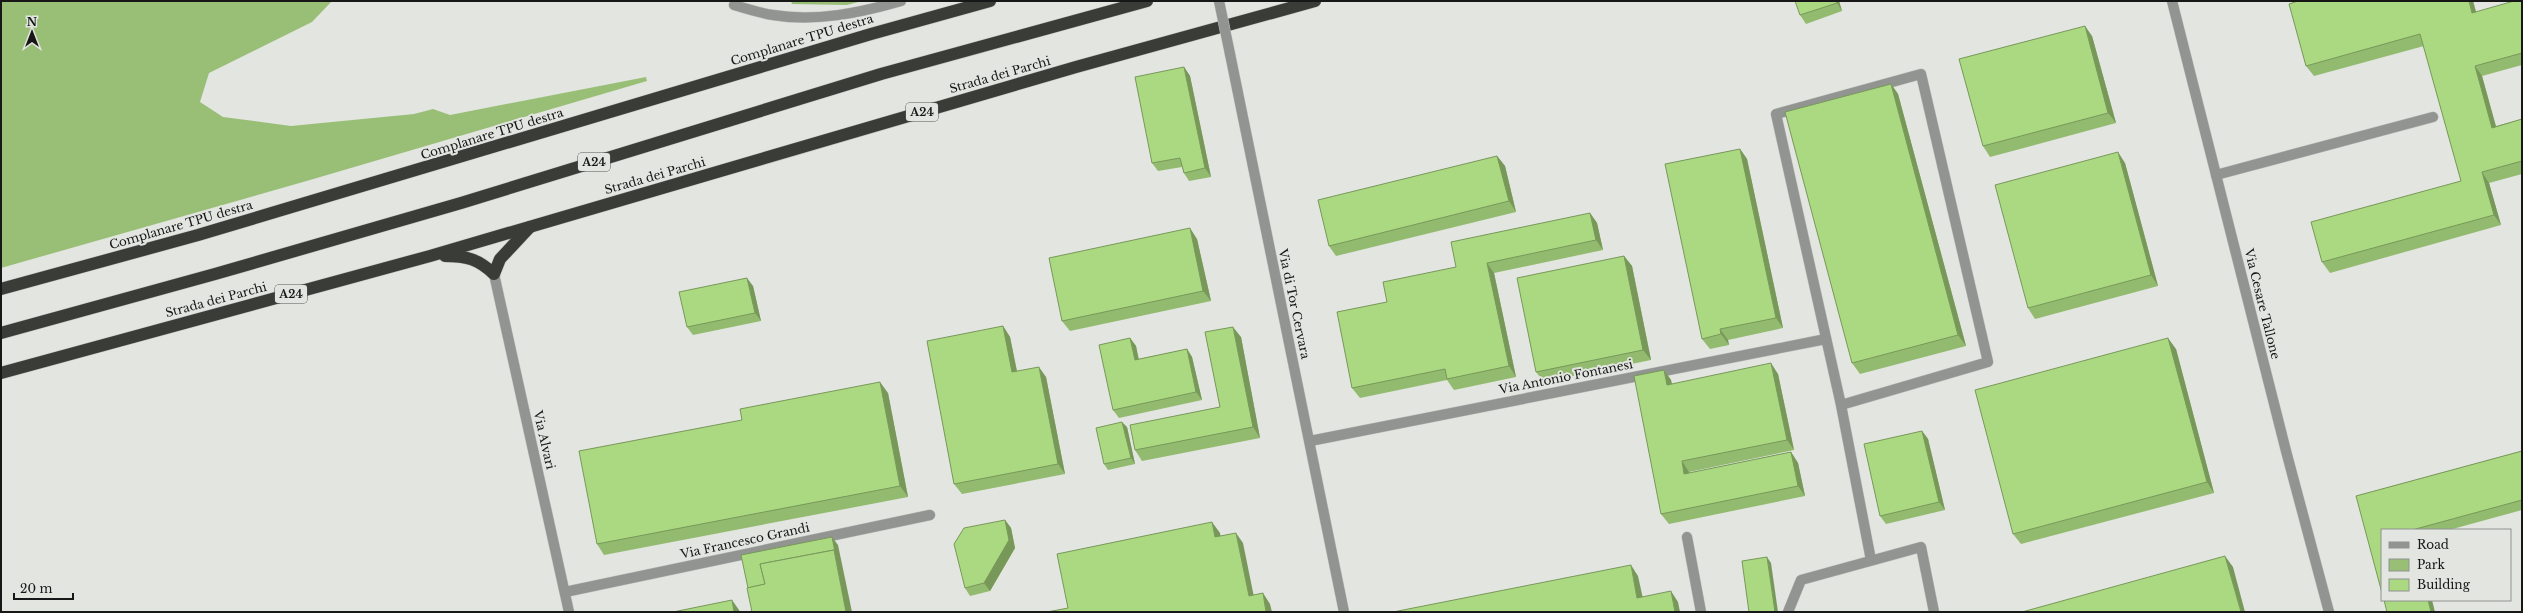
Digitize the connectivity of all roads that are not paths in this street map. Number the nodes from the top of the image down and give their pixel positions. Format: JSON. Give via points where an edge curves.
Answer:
{"nodes":[{"id":1,"x":901,"y":1,"type":"edge"},
{"id":2,"x":990,"y":1,"type":"edge"},
{"id":3,"x":1147,"y":1,"type":"edge"},
{"id":4,"x":1219,"y":1,"type":"edge"},
{"id":5,"x":1315,"y":1,"type":"edge"},
{"id":6,"x":2172,"y":1,"type":"edge"},
{"id":7,"x":734,"y":5,"type":"dead end"},
{"id":8,"x":2434,"y":118,"type":"dead end"},
{"id":9,"x":2216,"y":175,"type":"junction"},
{"id":10,"x":530,"y":227,"type":"junction"},
{"id":11,"x":430,"y":256,"type":"junction"},
{"id":12,"x":494,"y":274,"type":"junction"},
{"id":13,"x":1,"y":289,"type":"edge"},
{"id":14,"x":1,"y":333,"type":"edge"},
{"id":15,"x":1826,"y":339,"type":"junction"},
{"id":16,"x":1,"y":373,"type":"edge"},
{"id":17,"x":1841,"y":405,"type":"junction"},
{"id":18,"x":1310,"y":441,"type":"junction"},
{"id":19,"x":930,"y":515,"type":"dead end"},
{"id":20,"x":1686,"y":536,"type":"dead end"},
{"id":21,"x":1870,"y":560,"type":"junction"},
{"id":22,"x":565,"y":592,"type":"junction"},
{"id":23,"x":569,"y":612,"type":"edge"},
{"id":24,"x":1344,"y":612,"type":"edge"},
{"id":25,"x":1701,"y":612,"type":"edge"},
{"id":26,"x":1788,"y":612,"type":"edge"},
{"id":27,"x":1934,"y":612,"type":"edge"},
{"id":28,"x":2329,"y":612,"type":"edge"}],
"edges":[{"from":1,"to":7,"type":"street","via":[[853,14],[807,17],[773,15]]},
{"from":2,"to":13,"type":"highway","name":"Complanare TPU destra","via":[[871,34],[220,229]]},
{"from":3,"to":14,"type":"highway","name":"Strada dei Parchi","number":"A24","via":[[881,74],[461,203]]},
{"from":4,"to":18,"type":"street","name":"Via di Tor Cervara","bridge":true},
{"from":5,"to":10,"type":"highway","name":"Strada dei Parchi","number":"A24","via":[[1076,67]]},
{"from":6,"to":9,"type":"street","name":"Via Cesare Tallone"},
{"from":8,"to":9,"type":"street"},
{"from":9,"to":28,"type":"street","name":"Via Cesare Tallone"},
{"from":10,"to":11,"type":"highway","name":"Strada dei Parchi","number":"A24"},
{"from":10,"to":12,"type":"highway","via":[[500,259]]},
{"from":11,"to":12,"type":"highway","via":[[459,256],[480,261]]},
{"from":11,"to":16,"type":"highway","name":"Strada dei Parchi","number":"A24"},
{"from":12,"to":22,"type":"street","name":"Via Alvari"},
{"from":15,"to":17,"type":"street"},
{"from":15,"to":17,"type":"street","via":[[1776,114],[1921,74],[1988,362]]},
{"from":15,"to":18,"type":"street","name":"Via Antonio Fontanesi"},
{"from":17,"to":21,"type":"street"},
{"from":18,"to":24,"type":"street","name":"Via di Tor Cervara"},
{"from":19,"to":22,"type":"street","name":"Via Francesco Grandi"},
{"from":20,"to":25,"type":"street"},
{"from":21,"to":26,"type":"street","via":[[1801,580]]},
{"from":21,"to":27,"type":"street","via":[[1921,547]]},
{"from":22,"to":23,"type":"street","name":"Via Alvari"}]}
